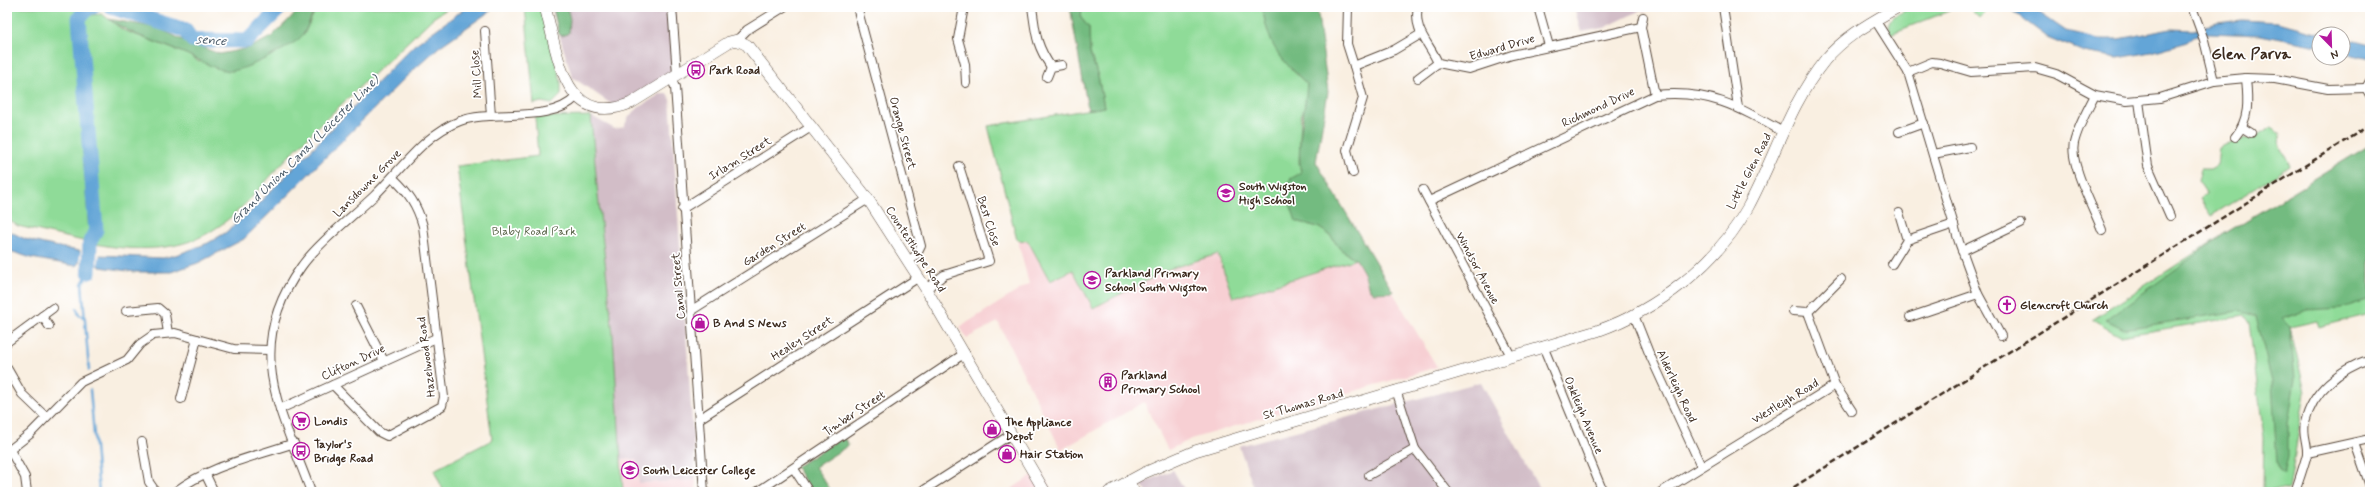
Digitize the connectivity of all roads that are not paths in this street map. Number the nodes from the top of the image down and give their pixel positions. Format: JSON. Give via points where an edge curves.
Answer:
{"nodes":[{"id":1,"x":545,"y":7,"type":"edge"},
{"id":2,"x":672,"y":7,"type":"edge"},
{"id":3,"x":784,"y":7,"type":"edge"},
{"id":4,"x":857,"y":7,"type":"edge"},
{"id":5,"x":964,"y":7,"type":"edge"},
{"id":6,"x":1032,"y":7,"type":"edge"},
{"id":7,"x":1348,"y":7,"type":"edge"},
{"id":8,"x":1418,"y":7,"type":"edge"},
{"id":9,"x":1538,"y":7,"type":"edge"},
{"id":10,"x":1722,"y":7,"type":"edge"},
{"id":11,"x":1898,"y":7,"type":"edge"},
{"id":12,"x":2192,"y":7,"type":"edge"},
{"id":13,"x":1643,"y":17,"type":"dead end"},
{"id":14,"x":1875,"y":20,"type":"junction"},
{"id":15,"x":1641,"y":27,"type":"junction"},
{"id":16,"x":485,"y":31,"type":"dead end"},
{"id":17,"x":1421,"y":34,"type":"junction"},
{"id":18,"x":737,"y":40,"type":"junction"},
{"id":19,"x":1549,"y":46,"type":"junction"},
{"id":20,"x":1438,"y":63,"type":"junction"},
{"id":21,"x":1062,"y":65,"type":"dead end"},
{"id":22,"x":1051,"y":66,"type":"junction"},
{"id":23,"x":1354,"y":66,"type":"junction"},
{"id":24,"x":1908,"y":72,"type":"junction"},
{"id":25,"x":674,"y":76,"type":"junction"},
{"id":26,"x":1047,"y":77,"type":"dead end"},
{"id":27,"x":1418,"y":78,"type":"dead end"},
{"id":28,"x":2246,"y":78,"type":"junction"},
{"id":29,"x":2214,"y":81,"type":"junction"},
{"id":30,"x":966,"y":83,"type":"dead end"},
{"id":31,"x":2369,"y":88,"type":"edge"},
{"id":32,"x":1656,"y":95,"type":"junction"},
{"id":33,"x":2094,"y":95,"type":"junction"},
{"id":34,"x":576,"y":97,"type":"junction"},
{"id":35,"x":2139,"y":101,"type":"junction"},
{"id":36,"x":1738,"y":107,"type":"junction"},
{"id":37,"x":491,"y":116,"type":"junction"},
{"id":38,"x":1924,"y":123,"type":"junction"},
{"id":39,"x":811,"y":127,"type":"junction"},
{"id":40,"x":2242,"y":128,"type":"junction"},
{"id":41,"x":1783,"y":132,"type":"junction"},
{"id":42,"x":1899,"y":132,"type":"dead end"},
{"id":43,"x":2251,"y":133,"type":"dead end"},
{"id":44,"x":2235,"y":137,"type":"dead end"},
{"id":45,"x":1970,"y":147,"type":"dead end"},
{"id":46,"x":1933,"y":154,"type":"junction"},
{"id":47,"x":959,"y":166,"type":"dead end"},
{"id":48,"x":1353,"y":173,"type":"dead end"},
{"id":49,"x":393,"y":178,"type":"junction"},
{"id":50,"x":1423,"y":190,"type":"dead end"},
{"id":51,"x":868,"y":199,"type":"junction"},
{"id":52,"x":1429,"y":201,"type":"junction"},
{"id":53,"x":682,"y":209,"type":"junction"},
{"id":54,"x":1898,"y":213,"type":"dead end"},
{"id":55,"x":2170,"y":216,"type":"dead end"},
{"id":56,"x":2021,"y":223,"type":"dead end"},
{"id":57,"x":1954,"y":224,"type":"junction"},
{"id":58,"x":2102,"y":230,"type":"dead end"},
{"id":59,"x":1908,"y":240,"type":"junction"},
{"id":60,"x":1962,"y":251,"type":"junction"},
{"id":61,"x":909,"y":261,"type":"junction"},
{"id":62,"x":1892,"y":264,"type":"dead end"},
{"id":63,"x":919,"y":277,"type":"junction"},
{"id":64,"x":1841,"y":278,"type":"dead end"},
{"id":65,"x":926,"y":289,"type":"junction"},
{"id":66,"x":1978,"y":294,"type":"junction"},
{"id":67,"x":356,"y":306,"type":"dead end"},
{"id":68,"x":53,"y":308,"type":"dead end"},
{"id":69,"x":692,"y":310,"type":"junction"},
{"id":70,"x":126,"y":311,"type":"dead end"},
{"id":71,"x":1793,"y":311,"type":"dead end"},
{"id":72,"x":1808,"y":312,"type":"junction"},
{"id":73,"x":1634,"y":315,"type":"junction"},
{"id":74,"x":42,"y":316,"type":"junction"},
{"id":75,"x":1910,"y":317,"type":"dead end"},
{"id":76,"x":49,"y":326,"type":"dead end"},
{"id":77,"x":168,"y":332,"type":"junction"},
{"id":78,"x":2001,"y":336,"type":"dead end"},
{"id":79,"x":436,"y":338,"type":"junction"},
{"id":80,"x":197,"y":339,"type":"junction"},
{"id":81,"x":7,"y":342,"type":"edge"},
{"id":82,"x":1542,"y":346,"type":"junction"},
{"id":83,"x":270,"y":350,"type":"junction"},
{"id":84,"x":965,"y":353,"type":"junction"},
{"id":85,"x":1511,"y":356,"type":"junction"},
{"id":86,"x":2370,"y":359,"type":"edge"},
{"id":87,"x":384,"y":361,"type":"junction"},
{"id":88,"x":7,"y":368,"type":"edge"},
{"id":89,"x":333,"y":385,"type":"junction"},
{"id":90,"x":1835,"y":385,"type":"junction"},
{"id":91,"x":1396,"y":390,"type":"junction"},
{"id":92,"x":181,"y":399,"type":"dead end"},
{"id":93,"x":280,"y":409,"type":"junction"},
{"id":94,"x":1852,"y":411,"type":"dead end"},
{"id":95,"x":46,"y":417,"type":"junction"},
{"id":96,"x":699,"y":419,"type":"junction"},
{"id":97,"x":1010,"y":435,"type":"junction"},
{"id":98,"x":2370,"y":439,"type":"edge"},
{"id":99,"x":142,"y":442,"type":"dead end"},
{"id":100,"x":294,"y":443,"type":"junction"},
{"id":101,"x":2355,"y":443,"type":"junction"},
{"id":102,"x":1415,"y":449,"type":"junction"},
{"id":103,"x":8,"y":451,"type":"edge"},
{"id":104,"x":2307,"y":453,"type":"junction"},
{"id":105,"x":1701,"y":466,"type":"junction"},
{"id":106,"x":794,"y":469,"type":"junction"},
{"id":107,"x":205,"y":473,"type":"junction"},
{"id":108,"x":1369,"y":475,"type":"dead end"},
{"id":109,"x":1128,"y":481,"type":"junction"},
{"id":110,"x":2370,"y":486,"type":"edge"},
{"id":111,"x":27,"y":492,"type":"edge"},
{"id":112,"x":156,"y":492,"type":"edge"},
{"id":113,"x":175,"y":492,"type":"edge"},
{"id":114,"x":214,"y":492,"type":"edge"},
{"id":115,"x":311,"y":492,"type":"edge"},
{"id":116,"x":704,"y":492,"type":"edge"},
{"id":117,"x":758,"y":492,"type":"edge"},
{"id":118,"x":809,"y":492,"type":"edge"},
{"id":119,"x":921,"y":492,"type":"edge"},
{"id":120,"x":1045,"y":492,"type":"edge"},
{"id":121,"x":1109,"y":492,"type":"edge"},
{"id":122,"x":1134,"y":492,"type":"edge"},
{"id":123,"x":1448,"y":492,"type":"edge"},
{"id":124,"x":1603,"y":492,"type":"edge"},
{"id":125,"x":1661,"y":492,"type":"edge"},
{"id":126,"x":2295,"y":492,"type":"edge"}],
"edges":[{"from":1,"to":34,"type":"main road","via":[[563,71]]},
{"from":2,"to":25,"type":"street","name":"Canal Street"},
{"from":3,"to":18,"type":"street","via":[[747,30]]},
{"from":4,"to":61,"type":"street","name":"Orange Street","via":[[921,246],[918,254]]},
{"from":5,"to":30,"type":"street","via":[[958,39],[965,64]]},
{"from":6,"to":22,"type":"street","via":[[1037,42]]},
{"from":7,"to":23,"type":"street","via":[[1347,44]]},
{"from":8,"to":17,"type":"street","via":[[1417,26]]},
{"from":9,"to":19,"type":"street"},
{"from":10,"to":36,"type":"street"},
{"from":11,"to":14,"type":"main road","name":"Little Glen Road"},
{"from":12,"to":29,"type":"street","via":[[2204,40]]},
{"from":13,"to":15,"type":"street"},
{"from":14,"to":24,"type":"street"},
{"from":14,"to":41,"type":"main road","name":"Little Glen Road","via":[[1848,38],[1825,61]]},
{"from":15,"to":19,"type":"street","name":"Edward Drive"},
{"from":15,"to":32,"type":"street"},
{"from":16,"to":37,"type":"street","name":"Mill Close"},
{"from":17,"to":20,"type":"street","via":[[1432,48]]},
{"from":17,"to":23,"type":"street","via":[[1394,50]]},
{"from":18,"to":25,"type":"main road","via":[[729,42]]},
{"from":18,"to":39,"type":"main road","name":"Countesthorpe Road","via":[[747,45]]},
{"from":19,"to":20,"type":"street","name":"Edward Drive","via":[[1469,69]]},
{"from":20,"to":27,"type":"street"},
{"from":21,"to":22,"type":"street"},
{"from":22,"to":26,"type":"street"},
{"from":23,"to":48,"type":"street","via":[[1364,98],[1347,150]]},
{"from":24,"to":33,"type":"street","via":[[1932,62],[1971,72],[2035,68],[2056,74]]},
{"from":24,"to":38,"type":"street"},
{"from":25,"to":34,"type":"main road","via":[[620,107],[596,107]]},
{"from":25,"to":53,"type":"street","name":"Canal Street"},
{"from":28,"to":29,"type":"street"},
{"from":28,"to":31,"type":"street","via":[[2275,79],[2328,89]]},
{"from":28,"to":40,"type":"street","via":[[2248,101]]},
{"from":29,"to":35,"type":"street","via":[[2172,95]]},
{"from":32,"to":36,"type":"street","name":"Richmond Drive","via":[[1704,95]]},
{"from":32,"to":52,"type":"street","name":"Richmond Drive"},
{"from":33,"to":35,"type":"street","via":[[2116,100]]},
{"from":33,"to":58,"type":"street","via":[[2073,151],[2075,165]]},
{"from":34,"to":37,"type":"street","name":"Lansdowne Grove","via":[[559,109]]},
{"from":35,"to":55,"type":"street","via":[[2148,166]]},
{"from":36,"to":41,"type":"street","name":"Richmond Drive"},
{"from":37,"to":49,"type":"street","name":"Lansdowne Grove","via":[[468,118],[440,131],[421,146]]},
{"from":38,"to":42,"type":"street"},
{"from":38,"to":46,"type":"street"},
{"from":39,"to":51,"type":"main road","name":"Countesthorpe Road"},
{"from":39,"to":53,"type":"street","name":"Irlam Street"},
{"from":40,"to":43,"type":"street"},
{"from":40,"to":44,"type":"street"},
{"from":41,"to":73,"type":"main road","name":"Little Glen Road","via":[[1748,207],[1725,239],[1683,281]]},
{"from":45,"to":46,"type":"street"},
{"from":46,"to":57,"type":"street"},
{"from":47,"to":65,"type":"street","name":"Best Close","via":[[989,261],[944,275]]},
{"from":49,"to":79,"type":"street","name":"Hazelwood Road","via":[[415,202],[423,226]]},
{"from":49,"to":83,"type":"street","name":"Lansdowne Grove","via":[[301,266],[282,299],[273,327]]},
{"from":50,"to":52,"type":"street","name":"Windsor Avenue"},
{"from":51,"to":61,"type":"main road","name":"Countesthorpe Road"},
{"from":51,"to":69,"type":"street","name":"Garden Street"},
{"from":52,"to":85,"type":"street","name":"Windsor Avenue"},
{"from":53,"to":69,"type":"street","name":"Canal Street"},
{"from":54,"to":59,"type":"street"},
{"from":56,"to":60,"type":"street"},
{"from":57,"to":59,"type":"street"},
{"from":57,"to":60,"type":"street"},
{"from":59,"to":62,"type":"street"},
{"from":60,"to":66,"type":"street"},
{"from":61,"to":63,"type":"main road","name":"Countesthorpe Road"},
{"from":63,"to":65,"type":"main road","name":"Countesthorpe Road"},
{"from":63,"to":96,"type":"street","name":"Healey Street"},
{"from":64,"to":72,"type":"street"},
{"from":65,"to":84,"type":"main road","name":"Countesthorpe Road"},
{"from":66,"to":75,"type":"street"},
{"from":66,"to":78,"type":"street"},
{"from":67,"to":87,"type":"street"},
{"from":68,"to":74,"type":"street"},
{"from":69,"to":96,"type":"street","name":"Canal Street"},
{"from":70,"to":77,"type":"street","via":[[158,308],[165,314]]},
{"from":71,"to":72,"type":"street"},
{"from":72,"to":90,"type":"street","name":"Westleigh Road"},
{"from":73,"to":82,"type":"main road","name":"Little Glen Road","via":[[1603,328]]},
{"from":73,"to":105,"type":"street","name":"Alderleigh Road"},
{"from":74,"to":76,"type":"street"},
{"from":74,"to":81,"type":"street"},
{"from":77,"to":80,"type":"street"},
{"from":77,"to":95,"type":"street","via":[[153,335],[140,344],[127,360],[81,382]]},
{"from":79,"to":87,"type":"street","name":"Clifton Drive"},
{"from":79,"to":89,"type":"street","name":"Hazelwood Road","via":[[444,397],[442,406],[388,436],[379,432]]},
{"from":80,"to":83,"type":"street","via":[[234,349]]},
{"from":80,"to":92,"type":"street"},
{"from":82,"to":85,"type":"main road","name":"Little Glen Road"},
{"from":82,"to":124,"type":"street","name":"Oakleigh Avenue"},
{"from":83,"to":93,"type":"street","name":"Lansdowne Grove","via":[[270,374]]},
{"from":84,"to":97,"type":"main road","name":"Countesthorpe Road"},
{"from":84,"to":106,"type":"street","name":"Timber Street"},
{"from":85,"to":91,"type":"main road","name":"St Thomas Road"},
{"from":86,"to":104,"type":"street","via":[[2328,383],[2314,398],[2304,424]]},
{"from":87,"to":89,"type":"street","name":"Clifton Drive"},
{"from":88,"to":95,"type":"street","via":[[22,394]]},
{"from":89,"to":93,"type":"street","name":"Clifton Drive"},
{"from":90,"to":94,"type":"street"},
{"from":90,"to":105,"type":"street","name":"Westleigh Road"},
{"from":91,"to":102,"type":"street"},
{"from":91,"to":109,"type":"main road","name":"St Thomas Road","via":[[1195,451]]},
{"from":93,"to":100,"type":"street","name":"Lansdowne Grove"},
{"from":95,"to":103,"type":"street","via":[[30,434]]},
{"from":96,"to":116,"type":"street","name":"Canal Street"},
{"from":97,"to":119,"type":"street"},
{"from":97,"to":120,"type":"main road","name":"Countesthorpe Road"},
{"from":98,"to":101,"type":"street"},
{"from":99,"to":112,"type":"street","via":[[148,482]]},
{"from":100,"to":107,"type":"street"},
{"from":100,"to":115,"type":"street","name":"Lansdowne Grove"},
{"from":101,"to":104,"type":"street"},
{"from":101,"to":110,"type":"street"},
{"from":102,"to":108,"type":"street"},
{"from":102,"to":123,"type":"street"},
{"from":103,"to":111,"type":"street","via":[[25,477]]},
{"from":104,"to":126,"type":"street"},
{"from":105,"to":125,"type":"street","name":"Westleigh Road"},
{"from":106,"to":117,"type":"street","name":"Timber Street"},
{"from":106,"to":118,"type":"street"},
{"from":107,"to":113,"type":"street"},
{"from":107,"to":114,"type":"street"},
{"from":109,"to":121,"type":"main road","name":"St Thomas Road"},
{"from":109,"to":122,"type":"main road"}]}
